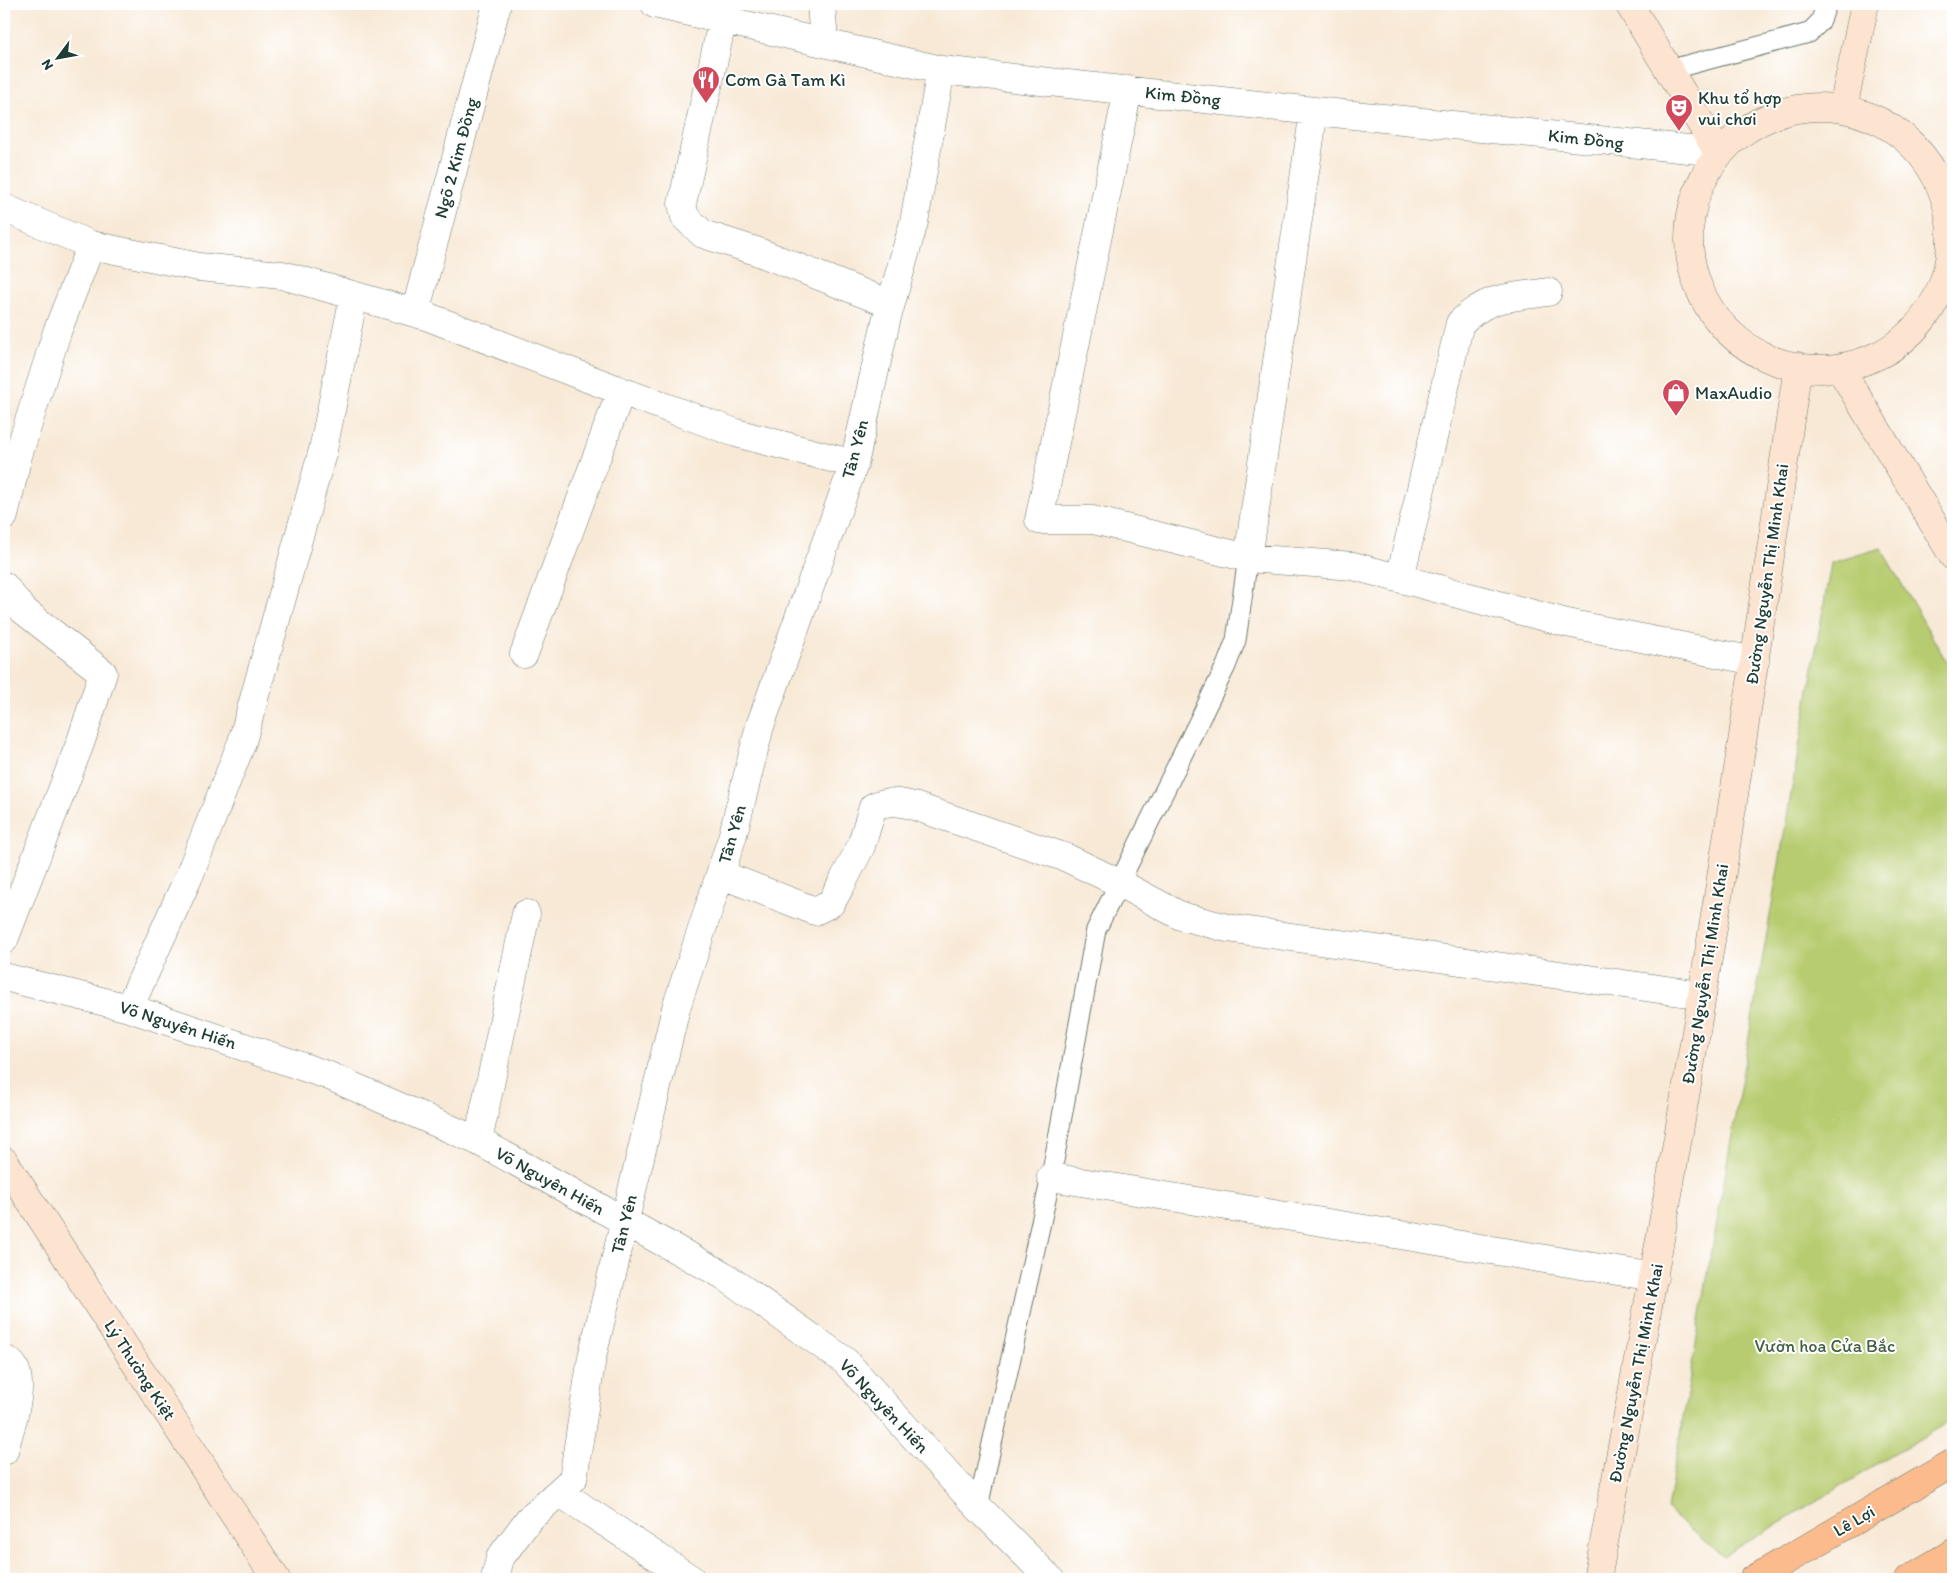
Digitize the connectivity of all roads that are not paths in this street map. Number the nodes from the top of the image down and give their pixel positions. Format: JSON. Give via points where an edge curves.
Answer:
{"nodes":[{"id":1,"x":497,"y":4,"type":"edge"},
{"id":2,"x":655,"y":4,"type":"edge"},
{"id":3,"x":821,"y":4,"type":"edge"},
{"id":4,"x":1629,"y":4,"type":"edge"},
{"id":5,"x":1826,"y":4,"type":"edge"},
{"id":6,"x":1864,"y":4,"type":"edge"},
{"id":7,"x":706,"y":12,"type":"edge"},
{"id":8,"x":824,"y":42,"type":"junction"},
{"id":9,"x":941,"y":70,"type":"junction"},
{"id":10,"x":1668,"y":70,"type":"junction"},
{"id":11,"x":1128,"y":90,"type":"junction"},
{"id":12,"x":1843,"y":108,"type":"junction"},
{"id":13,"x":1314,"y":111,"type":"junction"},
{"id":14,"x":1718,"y":152,"type":"junction"},
{"id":15,"x":1950,"y":198,"type":"edge"},
{"id":16,"x":4,"y":208,"type":"edge"},
{"id":17,"x":91,"y":245,"type":"junction"},
{"id":18,"x":1548,"y":292,"type":"dead end"},
{"id":19,"x":354,"y":296,"type":"junction"},
{"id":20,"x":890,"y":304,"type":"junction"},
{"id":21,"x":416,"y":313,"type":"junction"},
{"id":22,"x":1798,"y":366,"type":"junction"},
{"id":23,"x":1841,"y":370,"type":"junction"},
{"id":24,"x":621,"y":391,"type":"junction"},
{"id":25,"x":854,"y":464,"type":"junction"},
{"id":26,"x":4,"y":516,"type":"edge"},
{"id":27,"x":1953,"y":556,"type":"edge"},
{"id":28,"x":1248,"y":558,"type":"junction"},
{"id":29,"x":1400,"y":578,"type":"junction"},
{"id":30,"x":4,"y":586,"type":"edge"},
{"id":31,"x":524,"y":654,"type":"dead end"},
{"id":32,"x":1755,"y":661,"type":"junction"},
{"id":33,"x":720,"y":874,"type":"junction"},
{"id":34,"x":1119,"y":883,"type":"junction"},
{"id":35,"x":526,"y":914,"type":"dead end"},
{"id":36,"x":4,"y":940,"type":"edge"},
{"id":37,"x":4,"y":977,"type":"edge"},
{"id":38,"x":1702,"y":996,"type":"junction"},
{"id":39,"x":129,"y":1008,"type":"junction"},
{"id":40,"x":478,"y":1140,"type":"junction"},
{"id":41,"x":4,"y":1161,"type":"edge"},
{"id":42,"x":1051,"y":1177,"type":"junction"},
{"id":43,"x":625,"y":1222,"type":"junction"},
{"id":44,"x":1654,"y":1278,"type":"junction"},
{"id":45,"x":4,"y":1359,"type":"edge"},
{"id":46,"x":4,"y":1451,"type":"edge"},
{"id":47,"x":1953,"y":1463,"type":"edge"},
{"id":48,"x":559,"y":1492,"type":"junction"},
{"id":49,"x":978,"y":1507,"type":"junction"},
{"id":50,"x":1953,"y":1553,"type":"edge"},
{"id":51,"x":276,"y":1579,"type":"edge"},
{"id":52,"x":495,"y":1579,"type":"edge"},
{"id":53,"x":691,"y":1579,"type":"edge"},
{"id":54,"x":1050,"y":1579,"type":"edge"},
{"id":55,"x":1597,"y":1579,"type":"edge"},
{"id":56,"x":1754,"y":1579,"type":"edge"},
{"id":57,"x":1909,"y":1579,"type":"edge"}],
"edges":[{"from":1,"to":21,"type":"street","name":"Ngõ 2 Kim Đồng"},
{"from":2,"to":7,"type":"street","name":"Kim Đồng"},
{"from":3,"to":8,"type":"street"},
{"from":4,"to":10,"type":"main road"},
{"from":5,"to":10,"type":"lane","via":[[1820,22],[1809,33]]},
{"from":6,"to":12,"type":"main road"},
{"from":7,"to":8,"type":"street","name":"Kim Đồng"},
{"from":7,"to":20,"type":"street","via":[[682,204],[685,217],[703,234],[756,251]]},
{"from":8,"to":9,"type":"street","name":"Kim Đồng"},
{"from":9,"to":11,"type":"street","name":"Kim Đồng"},
{"from":9,"to":20,"type":"street","name":"Tân Yên","via":[[914,222]]},
{"from":10,"to":14,"type":"main road"},
{"from":11,"to":13,"type":"street","name":"Kim Đồng"},
{"from":11,"to":28,"type":"street","via":[[1039,520],[1093,520]]},
{"from":12,"to":14,"type":"main road","via":[[1801,107],[1761,120]]},
{"from":12,"to":15,"type":"main road","via":[[1888,125],[1925,157]]},
{"from":13,"to":14,"type":"street","name":"Kim Đồng"},
{"from":13,"to":28,"type":"street"},
{"from":14,"to":22,"type":"main road","via":[[1694,201],[1689,249],[1702,295],[1730,334],[1770,360]]},
{"from":15,"to":23,"type":"main road","via":[[1952,254],[1935,304],[1900,344]]},
{"from":16,"to":17,"type":"street"},
{"from":17,"to":19,"type":"street","via":[[199,267],[282,275]]},
{"from":17,"to":26,"type":"street","via":[[57,332],[17,459]]},
{"from":18,"to":29,"type":"street","via":[[1492,301],[1474,310],[1460,323]]},
{"from":19,"to":21,"type":"street"},
{"from":19,"to":39,"type":"street","via":[[323,450],[242,742],[189,876]]},
{"from":20,"to":25,"type":"street","name":"Tân Yên"},
{"from":21,"to":24,"type":"street"},
{"from":22,"to":23,"type":"main road","via":[[1814,371]]},
{"from":22,"to":32,"type":"main road","name":"Đường Nguyễn Thị Minh Khai"},
{"from":23,"to":27,"type":"main road"},
{"from":24,"to":25,"type":"street","via":[[736,433]]},
{"from":24,"to":31,"type":"street"},
{"from":25,"to":33,"type":"street","name":"Tân Yên","via":[[760,726]]},
{"from":28,"to":29,"type":"street","via":[[1353,566]]},
{"from":28,"to":34,"type":"lane","via":[[1236,640],[1226,666]]},
{"from":29,"to":32,"type":"street","via":[[1567,623]]},
{"from":30,"to":36,"type":"street","via":[[23,610],[103,673],[81,741]]},
{"from":32,"to":38,"type":"main road","name":"Đường Nguyễn Thị Minh Khai"},
{"from":33,"to":34,"type":"street","via":[[815,911],[831,903],[845,878],[861,846],[873,807],[897,801],[1067,858]]},
{"from":33,"to":43,"type":"street","name":"Tân Yên","via":[[676,1008]]},
{"from":34,"to":38,"type":"street","via":[[1180,916],[1227,928]]},
{"from":34,"to":42,"type":"lane","via":[[1096,930]]},
{"from":35,"to":40,"type":"street"},
{"from":37,"to":39,"type":"street","name":"Võ Nguyên Hiến"},
{"from":38,"to":44,"type":"main road","name":"Đường Nguyễn Thị Minh Khai"},
{"from":39,"to":40,"type":"street","name":"Võ Nguyên Hiến","via":[[327,1075]]},
{"from":40,"to":43,"type":"street","name":"Võ Nguyên Hiến"},
{"from":41,"to":51,"type":"main road","name":"Lý Thường Kiệt"},
{"from":42,"to":44,"type":"street"},
{"from":42,"to":49,"type":"lane"},
{"from":43,"to":48,"type":"street","name":"Tân Yên","via":[[592,1357],[573,1479]]},
{"from":43,"to":49,"type":"street","name":"Võ Nguyên Hiến","via":[[723,1275],[845,1362]]},
{"from":44,"to":55,"type":"main road","name":"Đường Nguyễn Thị Minh Khai"},
{"from":45,"to":46,"type":"street","via":[[13,1366],[19,1381]]},
{"from":47,"to":56,"type":"main road","name":"Lê Lợi"},
{"from":48,"to":52,"type":"street","name":"Tân Yên","via":[[530,1519],[500,1558]]},
{"from":48,"to":53,"type":"street"},
{"from":49,"to":54,"type":"street","name":"Võ Nguyên Hiến"},
{"from":50,"to":57,"type":"main road"}]}
